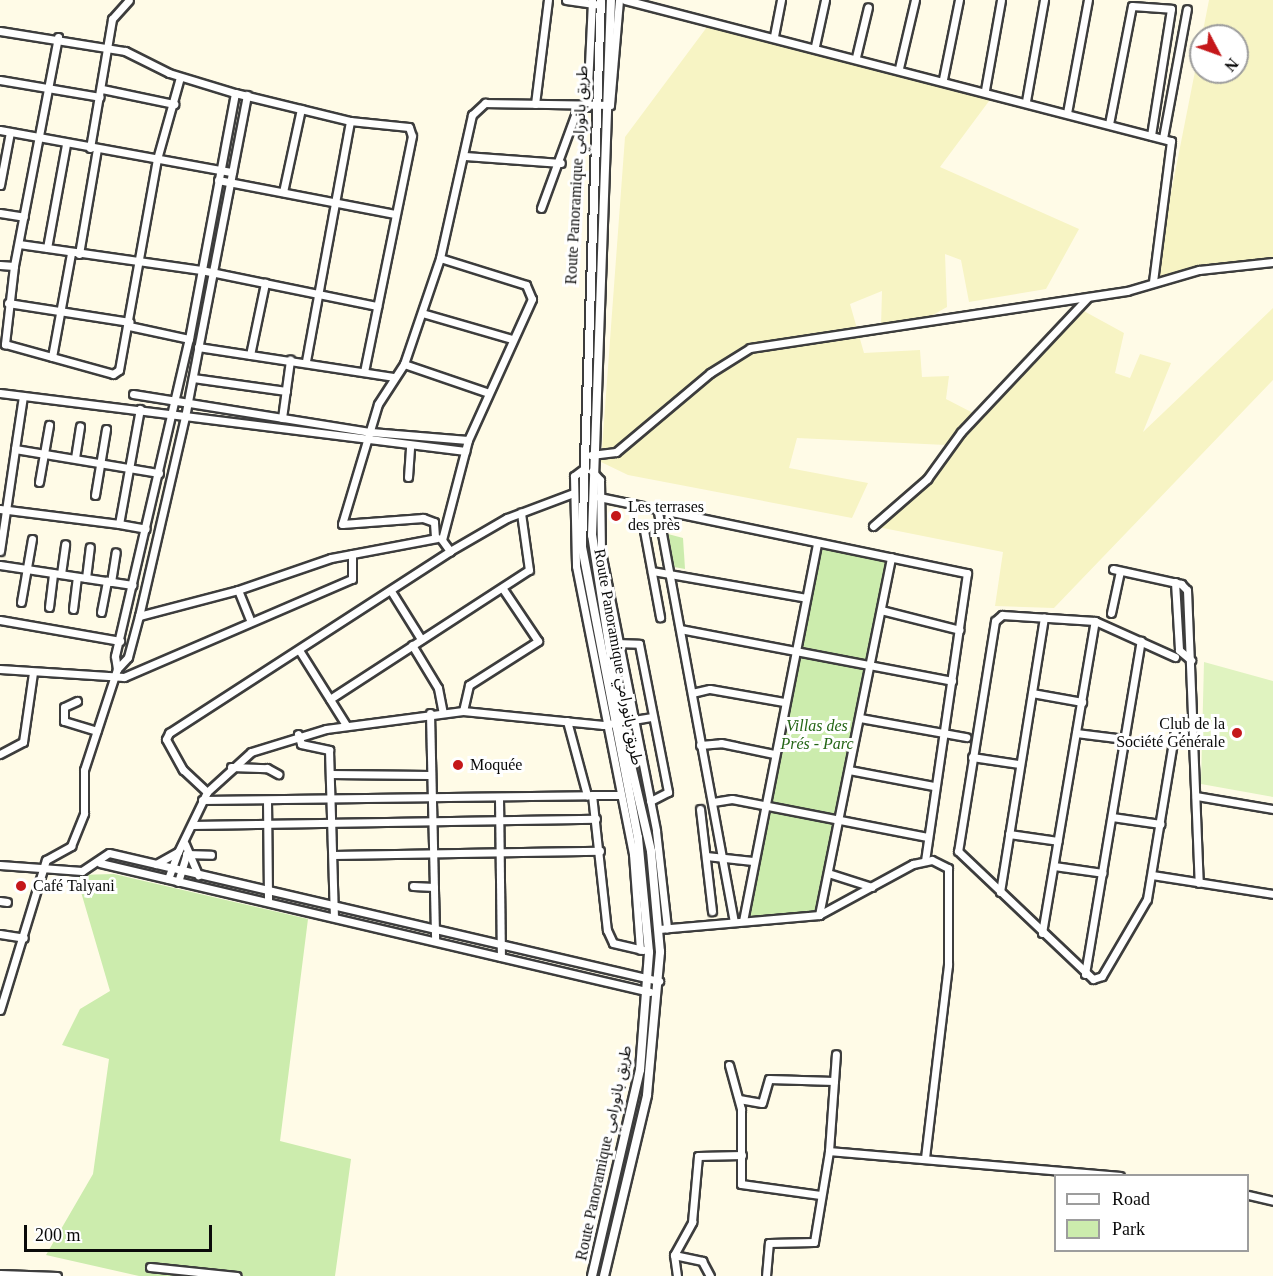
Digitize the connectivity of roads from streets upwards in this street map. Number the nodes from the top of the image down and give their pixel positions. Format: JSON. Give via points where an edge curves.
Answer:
{"nodes":[{"id":1,"x":129,"y":0,"type":"edge"},
{"id":2,"x":548,"y":0,"type":"edge"},
{"id":3,"x":566,"y":0,"type":"edge"},
{"id":4,"x":625,"y":0,"type":"edge"},
{"id":5,"x":671,"y":0,"type":"edge"},
{"id":6,"x":781,"y":0,"type":"edge"},
{"id":7,"x":825,"y":0,"type":"edge"},
{"id":8,"x":915,"y":0,"type":"edge"},
{"id":9,"x":959,"y":0,"type":"edge"},
{"id":10,"x":1001,"y":0,"type":"edge"},
{"id":11,"x":1044,"y":0,"type":"edge"},
{"id":12,"x":1088,"y":0,"type":"edge"},
{"id":13,"x":596,"y":2,"type":"edge"},
{"id":14,"x":615,"y":3,"type":"edge"},
{"id":15,"x":868,"y":7,"type":"dead end"},
{"id":16,"x":1187,"y":9,"type":"dead end"},
{"id":17,"x":671,"y":11,"type":"junction"},
{"id":18,"x":0,"y":31,"type":"edge"},
{"id":19,"x":774,"y":36,"type":"junction"},
{"id":20,"x":58,"y":37,"type":"junction"},
{"id":21,"x":815,"y":46,"type":"junction"},
{"id":22,"x":110,"y":48,"type":"junction"},
{"id":23,"x":856,"y":57,"type":"junction"},
{"id":24,"x":899,"y":68,"type":"junction"},
{"id":25,"x":180,"y":77,"type":"junction"},
{"id":26,"x":943,"y":79,"type":"junction"},
{"id":27,"x":0,"y":80,"type":"edge"},
{"id":28,"x":49,"y":87,"type":"junction"},
{"id":29,"x":985,"y":90,"type":"junction"},
{"id":30,"x":101,"y":93,"type":"junction"},
{"id":31,"x":235,"y":93,"type":"junction"},
{"id":32,"x":247,"y":96,"type":"junction"},
{"id":33,"x":1026,"y":101,"type":"junction"},
{"id":34,"x":174,"y":104,"type":"junction"},
{"id":35,"x":535,"y":104,"type":"junction"},
{"id":36,"x":578,"y":107,"type":"junction"},
{"id":37,"x":591,"y":107,"type":"junction"},
{"id":38,"x":606,"y":107,"type":"junction"},
{"id":39,"x":301,"y":110,"type":"junction"},
{"id":40,"x":1068,"y":113,"type":"junction"},
{"id":41,"x":350,"y":121,"type":"junction"},
{"id":42,"x":1109,"y":124,"type":"junction"},
{"id":43,"x":0,"y":130,"type":"edge"},
{"id":44,"x":10,"y":132,"type":"junction"},
{"id":45,"x":1151,"y":135,"type":"junction"},
{"id":46,"x":39,"y":138,"type":"junction"},
{"id":47,"x":1163,"y":138,"type":"junction"},
{"id":48,"x":66,"y":144,"type":"junction"},
{"id":49,"x":93,"y":149,"type":"junction"},
{"id":50,"x":465,"y":156,"type":"junction"},
{"id":51,"x":157,"y":159,"type":"junction"},
{"id":52,"x":561,"y":163,"type":"junction"},
{"id":53,"x":220,"y":170,"type":"junction"},
{"id":54,"x":232,"y":172,"type":"junction"},
{"id":55,"x":218,"y":180,"type":"junction"},
{"id":56,"x":230,"y":182,"type":"junction"},
{"id":57,"x":0,"y":185,"type":"edge"},
{"id":58,"x":283,"y":192,"type":"junction"},
{"id":59,"x":337,"y":203,"type":"junction"},
{"id":60,"x":541,"y":208,"type":"dead end"},
{"id":61,"x":0,"y":213,"type":"edge"},
{"id":62,"x":395,"y":214,"type":"junction"},
{"id":63,"x":24,"y":217,"type":"junction"},
{"id":64,"x":19,"y":244,"type":"junction"},
{"id":65,"x":47,"y":248,"type":"junction"},
{"id":66,"x":75,"y":253,"type":"junction"},
{"id":67,"x":440,"y":258,"type":"junction"},
{"id":68,"x":1273,"y":262,"type":"edge"},
{"id":69,"x":140,"y":263,"type":"junction"},
{"id":70,"x":0,"y":265,"type":"edge"},
{"id":71,"x":14,"y":266,"type":"junction"},
{"id":72,"x":201,"y":270,"type":"junction"},
{"id":73,"x":214,"y":272,"type":"junction"},
{"id":74,"x":1153,"y":281,"type":"junction"},
{"id":75,"x":265,"y":283,"type":"junction"},
{"id":76,"x":319,"y":294,"type":"junction"},
{"id":77,"x":1088,"y":297,"type":"junction"},
{"id":78,"x":8,"y":303,"type":"junction"},
{"id":79,"x":377,"y":306,"type":"junction"},
{"id":80,"x":59,"y":311,"type":"junction"},
{"id":81,"x":422,"y":313,"type":"junction"},
{"id":82,"x":130,"y":324,"type":"junction"},
{"id":83,"x":189,"y":339,"type":"junction"},
{"id":84,"x":512,"y":339,"type":"junction"},
{"id":85,"x":198,"y":347,"type":"junction"},
{"id":86,"x":250,"y":355,"type":"junction"},
{"id":87,"x":52,"y":357,"type":"junction"},
{"id":88,"x":290,"y":360,"type":"junction"},
{"id":89,"x":306,"y":361,"type":"junction"},
{"id":90,"x":404,"y":364,"type":"junction"},
{"id":91,"x":364,"y":371,"type":"junction"},
{"id":92,"x":394,"y":377,"type":"junction"},
{"id":93,"x":193,"y":378,"type":"junction"},
{"id":94,"x":286,"y":391,"type":"junction"},
{"id":95,"x":486,"y":392,"type":"junction"},
{"id":96,"x":0,"y":393,"type":"edge"},
{"id":97,"x":133,"y":394,"type":"dead end"},
{"id":98,"x":23,"y":396,"type":"junction"},
{"id":99,"x":176,"y":400,"type":"junction"},
{"id":100,"x":189,"y":402,"type":"junction"},
{"id":101,"x":140,"y":409,"type":"junction"},
{"id":102,"x":172,"y":414,"type":"junction"},
{"id":103,"x":185,"y":417,"type":"junction"},
{"id":104,"x":282,"y":418,"type":"junction"},
{"id":105,"x":49,"y":425,"type":"dead end"},
{"id":106,"x":80,"y":426,"type":"dead end"},
{"id":107,"x":106,"y":429,"type":"dead end"},
{"id":108,"x":371,"y":432,"type":"junction"},
{"id":109,"x":468,"y":440,"type":"junction"},
{"id":110,"x":368,"y":441,"type":"junction"},
{"id":111,"x":410,"y":446,"type":"junction"},
{"id":112,"x":15,"y":449,"type":"junction"},
{"id":113,"x":465,"y":451,"type":"junction"},
{"id":114,"x":44,"y":452,"type":"junction"},
{"id":115,"x":583,"y":454,"type":"junction"},
{"id":116,"x":593,"y":455,"type":"junction"},
{"id":117,"x":75,"y":458,"type":"junction"},
{"id":118,"x":101,"y":462,"type":"junction"},
{"id":119,"x":130,"y":469,"type":"junction"},
{"id":120,"x":582,"y":470,"type":"junction"},
{"id":121,"x":592,"y":471,"type":"junction"},
{"id":122,"x":159,"y":473,"type":"junction"},
{"id":123,"x":408,"y":477,"type":"dead end"},
{"id":124,"x":39,"y":482,"type":"dead end"},
{"id":125,"x":573,"y":493,"type":"junction"},
{"id":126,"x":95,"y":495,"type":"dead end"},
{"id":127,"x":599,"y":497,"type":"junction"},
{"id":128,"x":3,"y":509,"type":"edge"},
{"id":129,"x":658,"y":512,"type":"junction"},
{"id":130,"x":521,"y":513,"type":"junction"},
{"id":131,"x":119,"y":524,"type":"junction"},
{"id":132,"x":643,"y":525,"type":"dead end"},
{"id":133,"x":873,"y":526,"type":"dead end"},
{"id":134,"x":146,"y":529,"type":"junction"},
{"id":135,"x":439,"y":538,"type":"junction"},
{"id":136,"x":32,"y":539,"type":"dead end"},
{"id":137,"x":817,"y":543,"type":"junction"},
{"id":138,"x":65,"y":544,"type":"dead end"},
{"id":139,"x":90,"y":547,"type":"dead end"},
{"id":140,"x":0,"y":551,"type":"edge"},
{"id":141,"x":450,"y":551,"type":"junction"},
{"id":142,"x":116,"y":552,"type":"dead end"},
{"id":143,"x":352,"y":554,"type":"junction"},
{"id":144,"x":891,"y":557,"type":"junction"},
{"id":145,"x":0,"y":566,"type":"edge"},
{"id":146,"x":27,"y":569,"type":"junction"},
{"id":147,"x":667,"y":570,"type":"junction"},
{"id":148,"x":652,"y":571,"type":"junction"},
{"id":149,"x":57,"y":574,"type":"junction"},
{"id":150,"x":77,"y":577,"type":"junction"},
{"id":151,"x":86,"y":578,"type":"junction"},
{"id":152,"x":109,"y":581,"type":"junction"},
{"id":153,"x":1175,"y":582,"type":"junction"},
{"id":154,"x":133,"y":585,"type":"junction"},
{"id":155,"x":503,"y":589,"type":"junction"},
{"id":156,"x":238,"y":590,"type":"junction"},
{"id":157,"x":391,"y":591,"type":"junction"},
{"id":158,"x":806,"y":597,"type":"junction"},
{"id":159,"x":21,"y":602,"type":"dead end"},
{"id":160,"x":49,"y":607,"type":"dead end"},
{"id":161,"x":73,"y":609,"type":"dead end"},
{"id":162,"x":881,"y":610,"type":"junction"},
{"id":163,"x":101,"y":612,"type":"dead end"},
{"id":164,"x":1111,"y":614,"type":"dead end"},
{"id":165,"x":140,"y":616,"type":"junction"},
{"id":166,"x":660,"y":617,"type":"dead end"},
{"id":167,"x":1044,"y":618,"type":"junction"},
{"id":168,"x":0,"y":620,"type":"edge"},
{"id":169,"x":250,"y":620,"type":"junction"},
{"id":170,"x":1095,"y":621,"type":"junction"},
{"id":171,"x":680,"y":629,"type":"junction"},
{"id":172,"x":960,"y":630,"type":"junction"},
{"id":173,"x":421,"y":639,"type":"junction"},
{"id":174,"x":120,"y":640,"type":"junction"},
{"id":175,"x":1141,"y":641,"type":"junction"},
{"id":176,"x":615,"y":643,"type":"junction"},
{"id":177,"x":412,"y":645,"type":"junction"},
{"id":178,"x":796,"y":649,"type":"junction"},
{"id":179,"x":299,"y":650,"type":"junction"},
{"id":180,"x":1175,"y":657,"type":"dead end"},
{"id":181,"x":1191,"y":660,"type":"junction"},
{"id":182,"x":870,"y":664,"type":"junction"},
{"id":183,"x":0,"y":669,"type":"edge"},
{"id":184,"x":117,"y":669,"type":"junction"},
{"id":185,"x":33,"y":673,"type":"junction"},
{"id":186,"x":114,"y":678,"type":"junction"},
{"id":187,"x":952,"y":681,"type":"junction"},
{"id":188,"x":692,"y":693,"type":"junction"},
{"id":189,"x":1032,"y":693,"type":"junction"},
{"id":190,"x":330,"y":699,"type":"junction"},
{"id":191,"x":77,"y":701,"type":"dead end"},
{"id":192,"x":784,"y":702,"type":"junction"},
{"id":193,"x":1082,"y":702,"type":"junction"},
{"id":194,"x":463,"y":711,"type":"junction"},
{"id":195,"x":430,"y":713,"type":"junction"},
{"id":196,"x":443,"y":713,"type":"junction"},
{"id":197,"x":652,"y":717,"type":"junction"},
{"id":198,"x":860,"y":718,"type":"junction"},
{"id":199,"x":567,"y":721,"type":"junction"},
{"id":200,"x":617,"y":722,"type":"junction"},
{"id":201,"x":1176,"y":724,"type":"dead end"},
{"id":202,"x":346,"y":725,"type":"junction"},
{"id":203,"x":97,"y":731,"type":"junction"},
{"id":204,"x":944,"y":733,"type":"junction"},
{"id":205,"x":1076,"y":733,"type":"junction"},
{"id":206,"x":298,"y":734,"type":"junction"},
{"id":207,"x":966,"y":737,"type":"dead end"},
{"id":208,"x":1125,"y":739,"type":"junction"},
{"id":209,"x":700,"y":745,"type":"junction"},
{"id":210,"x":0,"y":754,"type":"edge"},
{"id":211,"x":774,"y":754,"type":"junction"},
{"id":212,"x":972,"y":757,"type":"junction"},
{"id":213,"x":1019,"y":764,"type":"junction"},
{"id":214,"x":231,"y":767,"type":"junction"},
{"id":215,"x":849,"y":770,"type":"junction"},
{"id":216,"x":278,"y":774,"type":"dead end"},
{"id":217,"x":330,"y":774,"type":"junction"},
{"id":218,"x":430,"y":775,"type":"junction"},
{"id":219,"x":934,"y":786,"type":"junction"},
{"id":220,"x":207,"y":792,"type":"junction"},
{"id":221,"x":590,"y":795,"type":"junction"},
{"id":222,"x":621,"y":795,"type":"junction"},
{"id":223,"x":1196,"y":796,"type":"junction"},
{"id":224,"x":430,"y":797,"type":"junction"},
{"id":225,"x":499,"y":798,"type":"junction"},
{"id":226,"x":202,"y":800,"type":"junction"},
{"id":227,"x":267,"y":800,"type":"junction"},
{"id":228,"x":332,"y":800,"type":"junction"},
{"id":229,"x":650,"y":801,"type":"junction"},
{"id":230,"x":713,"y":802,"type":"junction"},
{"id":231,"x":764,"y":805,"type":"junction"},
{"id":232,"x":700,"y":809,"type":"dead end"},
{"id":233,"x":1273,"y":809,"type":"edge"},
{"id":234,"x":1112,"y":817,"type":"junction"},
{"id":235,"x":596,"y":819,"type":"junction"},
{"id":236,"x":499,"y":820,"type":"junction"},
{"id":237,"x":839,"y":821,"type":"junction"},
{"id":238,"x":432,"y":822,"type":"junction"},
{"id":239,"x":266,"y":823,"type":"junction"},
{"id":240,"x":333,"y":823,"type":"junction"},
{"id":241,"x":1160,"y":824,"type":"junction"},
{"id":242,"x":192,"y":825,"type":"junction"},
{"id":243,"x":1009,"y":834,"type":"junction"},
{"id":244,"x":927,"y":837,"type":"junction"},
{"id":245,"x":1058,"y":841,"type":"junction"},
{"id":246,"x":185,"y":843,"type":"junction"},
{"id":247,"x":600,"y":851,"type":"junction"},
{"id":248,"x":178,"y":852,"type":"junction"},
{"id":249,"x":500,"y":853,"type":"junction"},
{"id":250,"x":433,"y":854,"type":"junction"},
{"id":251,"x":186,"y":855,"type":"junction"},
{"id":252,"x":211,"y":855,"type":"dead end"},
{"id":253,"x":333,"y":855,"type":"junction"},
{"id":254,"x":720,"y":855,"type":"junction"},
{"id":255,"x":706,"y":856,"type":"junction"},
{"id":256,"x":925,"y":860,"type":"junction"},
{"id":257,"x":753,"y":861,"type":"junction"},
{"id":258,"x":100,"y":863,"type":"junction"},
{"id":259,"x":156,"y":864,"type":"junction"},
{"id":260,"x":0,"y":865,"type":"edge"},
{"id":261,"x":1054,"y":866,"type":"junction"},
{"id":262,"x":172,"y":868,"type":"junction"},
{"id":263,"x":44,"y":870,"type":"junction"},
{"id":264,"x":181,"y":871,"type":"junction"},
{"id":265,"x":828,"y":873,"type":"junction"},
{"id":266,"x":1103,"y":873,"type":"junction"},
{"id":267,"x":198,"y":875,"type":"junction"},
{"id":268,"x":1152,"y":875,"type":"junction"},
{"id":269,"x":168,"y":879,"type":"junction"},
{"id":270,"x":178,"y":882,"type":"junction"},
{"id":271,"x":1199,"y":883,"type":"junction"},
{"id":272,"x":413,"y":886,"type":"dead end"},
{"id":273,"x":434,"y":887,"type":"junction"},
{"id":274,"x":872,"y":887,"type":"junction"},
{"id":275,"x":268,"y":890,"type":"junction"},
{"id":276,"x":1000,"y":892,"type":"junction"},
{"id":277,"x":1273,"y":894,"type":"edge"},
{"id":278,"x":268,"y":901,"type":"junction"},
{"id":279,"x":334,"y":906,"type":"junction"},
{"id":280,"x":712,"y":911,"type":"dead end"},
{"id":281,"x":745,"y":911,"type":"junction"},
{"id":282,"x":732,"y":912,"type":"junction"},
{"id":283,"x":819,"y":915,"type":"junction"},
{"id":284,"x":334,"y":917,"type":"junction"},
{"id":285,"x":734,"y":921,"type":"junction"},
{"id":286,"x":743,"y":921,"type":"junction"},
{"id":287,"x":435,"y":928,"type":"junction"},
{"id":288,"x":663,"y":928,"type":"junction"},
{"id":289,"x":1042,"y":933,"type":"junction"},
{"id":290,"x":0,"y":934,"type":"edge"},
{"id":291,"x":24,"y":938,"type":"junction"},
{"id":292,"x":435,"y":940,"type":"junction"},
{"id":293,"x":501,"y":943,"type":"junction"},
{"id":294,"x":645,"y":951,"type":"junction"},
{"id":295,"x":501,"y":957,"type":"junction"},
{"id":296,"x":1085,"y":974,"type":"junction"},
{"id":297,"x":649,"y":979,"type":"junction"},
{"id":298,"x":659,"y":981,"type":"junction"},
{"id":299,"x":648,"y":992,"type":"junction"},
{"id":300,"x":659,"y":994,"type":"junction"},
{"id":301,"x":0,"y":1010,"type":"edge"},
{"id":302,"x":836,"y":1054,"type":"dead end"},
{"id":303,"x":729,"y":1065,"type":"dead end"},
{"id":304,"x":834,"y":1081,"type":"junction"},
{"id":305,"x":739,"y":1099,"type":"junction"},
{"id":306,"x":829,"y":1151,"type":"junction"},
{"id":307,"x":742,"y":1155,"type":"junction"},
{"id":308,"x":925,"y":1158,"type":"junction"},
{"id":309,"x":1098,"y":1174,"type":"edge"},
{"id":310,"x":820,"y":1195,"type":"junction"},
{"id":311,"x":1249,"y":1195,"type":"edge"},
{"id":312,"x":1273,"y":1201,"type":"edge"},
{"id":313,"x":674,"y":1255,"type":"junction"},
{"id":314,"x":150,"y":1267,"type":"dead end"},
{"id":315,"x":0,"y":1274,"type":"edge"},
{"id":316,"x":52,"y":1276,"type":"edge"},
{"id":317,"x":237,"y":1276,"type":"edge"},
{"id":318,"x":592,"y":1276,"type":"edge"},
{"id":319,"x":604,"y":1276,"type":"edge"},
{"id":320,"x":677,"y":1276,"type":"edge"},
{"id":321,"x":710,"y":1276,"type":"edge"},
{"id":322,"x":766,"y":1276,"type":"edge"}],
"edges":[{"from":1,"to":22,"type":"street","via":[[112,19]]},
{"from":2,"to":35,"type":"street"},
{"from":3,"to":13,"type":"street"},
{"from":4,"to":17,"type":"street"},
{"from":5,"to":17,"type":"street"},
{"from":6,"to":19,"type":"street"},
{"from":7,"to":21,"type":"street"},
{"from":8,"to":24,"type":"street"},
{"from":9,"to":26,"type":"street"},
{"from":10,"to":29,"type":"street"},
{"from":11,"to":33,"type":"street"},
{"from":12,"to":40,"type":"street"},
{"from":13,"to":14,"type":"street"},
{"from":13,"to":37,"type":"street","name":"Route Panoramique طريق بانورامي"},
{"from":14,"to":38,"type":"street","name":"Route Panoramique طريق بانورامي"},
{"from":15,"to":23,"type":"street"},
{"from":16,"to":47,"type":"street"},
{"from":17,"to":19,"type":"street"},
{"from":18,"to":20,"type":"street"},
{"from":19,"to":21,"type":"street"},
{"from":20,"to":22,"type":"street"},
{"from":20,"to":28,"type":"street"},
{"from":21,"to":23,"type":"street"},
{"from":22,"to":25,"type":"street"},
{"from":22,"to":30,"type":"street"},
{"from":23,"to":24,"type":"street"},
{"from":24,"to":26,"type":"street"},
{"from":25,"to":31,"type":"street"},
{"from":25,"to":34,"type":"street"},
{"from":26,"to":29,"type":"street"},
{"from":27,"to":28,"type":"street"},
{"from":28,"to":30,"type":"street"},
{"from":28,"to":46,"type":"street"},
{"from":29,"to":33,"type":"street"},
{"from":30,"to":34,"type":"street"},
{"from":30,"to":49,"type":"street"},
{"from":31,"to":32,"type":"street"},
{"from":31,"to":53,"type":"street"},
{"from":32,"to":39,"type":"street"},
{"from":32,"to":54,"type":"street"},
{"from":33,"to":40,"type":"street"},
{"from":34,"to":51,"type":"street"},
{"from":35,"to":36,"type":"street"},
{"from":35,"to":50,"type":"street","via":[[477,107]]},
{"from":36,"to":37,"type":"street"},
{"from":36,"to":52,"type":"street"},
{"from":37,"to":38,"type":"street"},
{"from":37,"to":115,"type":"street","name":"Route Panoramique طريق بانورامي"},
{"from":38,"to":116,"type":"street","name":"Route Panoramique طريق بانورامي"},
{"from":39,"to":41,"type":"street"},
{"from":39,"to":58,"type":"street"},
{"from":40,"to":42,"type":"street"},
{"from":41,"to":59,"type":"street"},
{"from":41,"to":62,"type":"street","via":[[411,129]]},
{"from":42,"to":45,"type":"street"},
{"from":42,"to":45,"type":"street","via":[[1132,6],[1171,9]]},
{"from":43,"to":44,"type":"street"},
{"from":44,"to":46,"type":"street"},
{"from":44,"to":57,"type":"street"},
{"from":45,"to":47,"type":"street"},
{"from":46,"to":48,"type":"street"},
{"from":46,"to":63,"type":"street"},
{"from":47,"to":74,"type":"street","via":[[1174,146]]},
{"from":48,"to":49,"type":"street"},
{"from":48,"to":65,"type":"street"},
{"from":49,"to":51,"type":"street"},
{"from":49,"to":66,"type":"street"},
{"from":50,"to":52,"type":"street"},
{"from":50,"to":67,"type":"street"},
{"from":51,"to":53,"type":"street"},
{"from":51,"to":69,"type":"street"},
{"from":52,"to":60,"type":"street"},
{"from":53,"to":54,"type":"street"},
{"from":53,"to":55,"type":"street"},
{"from":54,"to":56,"type":"street"},
{"from":55,"to":56,"type":"street"},
{"from":55,"to":72,"type":"street"},
{"from":56,"to":58,"type":"street"},
{"from":56,"to":73,"type":"street"},
{"from":58,"to":59,"type":"street"},
{"from":59,"to":62,"type":"street"},
{"from":59,"to":76,"type":"street"},
{"from":61,"to":63,"type":"street"},
{"from":62,"to":79,"type":"street"},
{"from":63,"to":64,"type":"street"},
{"from":64,"to":65,"type":"street"},
{"from":64,"to":71,"type":"street"},
{"from":65,"to":66,"type":"street"},
{"from":66,"to":69,"type":"street"},
{"from":66,"to":80,"type":"street"},
{"from":67,"to":81,"type":"street"},
{"from":67,"to":84,"type":"street","via":[[530,289],[532,298]]},
{"from":68,"to":74,"type":"street"},
{"from":69,"to":72,"type":"street"},
{"from":69,"to":82,"type":"street"},
{"from":70,"to":71,"type":"street"},
{"from":71,"to":78,"type":"street"},
{"from":72,"to":73,"type":"street"},
{"from":72,"to":83,"type":"street"},
{"from":73,"to":75,"type":"street"},
{"from":73,"to":85,"type":"street"},
{"from":74,"to":77,"type":"street"},
{"from":75,"to":76,"type":"street"},
{"from":75,"to":86,"type":"street"},
{"from":76,"to":79,"type":"street"},
{"from":76,"to":89,"type":"street"},
{"from":77,"to":116,"type":"street","via":[[750,348],[710,373],[616,452]]},
{"from":77,"to":133,"type":"street","via":[[961,432],[927,479]]},
{"from":78,"to":80,"type":"street"},
{"from":78,"to":87,"type":"street","via":[[3,343]]},
{"from":79,"to":91,"type":"street"},
{"from":80,"to":82,"type":"street"},
{"from":80,"to":87,"type":"street"},
{"from":81,"to":84,"type":"street"},
{"from":81,"to":90,"type":"street"},
{"from":82,"to":83,"type":"street"},
{"from":82,"to":87,"type":"street","via":[[116,374]]},
{"from":83,"to":99,"type":"street"},
{"from":84,"to":95,"type":"street"},
{"from":85,"to":86,"type":"street"},
{"from":85,"to":93,"type":"street"},
{"from":86,"to":88,"type":"street"},
{"from":88,"to":89,"type":"street"},
{"from":88,"to":94,"type":"street"},
{"from":89,"to":91,"type":"street"},
{"from":90,"to":92,"type":"street"},
{"from":90,"to":95,"type":"street"},
{"from":91,"to":92,"type":"street"},
{"from":92,"to":108,"type":"street","via":[[383,393]]},
{"from":93,"to":94,"type":"street"},
{"from":93,"to":100,"type":"street"},
{"from":94,"to":104,"type":"street"},
{"from":95,"to":109,"type":"street"},
{"from":96,"to":98,"type":"street"},
{"from":97,"to":99,"type":"street"},
{"from":98,"to":101,"type":"street"},
{"from":98,"to":112,"type":"street"},
{"from":99,"to":100,"type":"street"},
{"from":99,"to":102,"type":"street"},
{"from":100,"to":103,"type":"street"},
{"from":100,"to":104,"type":"street"},
{"from":101,"to":102,"type":"street"},
{"from":101,"to":119,"type":"street"},
{"from":102,"to":103,"type":"street"},
{"from":102,"to":122,"type":"street"},
{"from":103,"to":110,"type":"street"},
{"from":103,"to":165,"type":"street"},
{"from":104,"to":108,"type":"street"},
{"from":105,"to":114,"type":"street"},
{"from":106,"to":117,"type":"street"},
{"from":107,"to":118,"type":"street"},
{"from":108,"to":109,"type":"street"},
{"from":108,"to":110,"type":"street"},
{"from":109,"to":113,"type":"street"},
{"from":110,"to":111,"type":"street"},
{"from":110,"to":135,"type":"street","via":[[342,524],[430,519]]},
{"from":111,"to":113,"type":"street"},
{"from":111,"to":123,"type":"street"},
{"from":112,"to":114,"type":"street"},
{"from":112,"to":128,"type":"street"},
{"from":113,"to":135,"type":"street"},
{"from":114,"to":117,"type":"street"},
{"from":114,"to":124,"type":"street"},
{"from":115,"to":116,"type":"street"},
{"from":115,"to":120,"type":"street","name":"Route Panoramique طريق بانورامي"},
{"from":116,"to":121,"type":"street","name":"Route Panoramique طريق بانورامي"},
{"from":117,"to":118,"type":"street"},
{"from":118,"to":119,"type":"street"},
{"from":118,"to":126,"type":"street"},
{"from":119,"to":122,"type":"street"},
{"from":119,"to":131,"type":"street"},
{"from":120,"to":125,"type":"street","via":[[574,475]]},
{"from":120,"to":200,"type":"street","name":"Route Panoramique طريق بانورامي","via":[[583,563]]},
{"from":121,"to":127,"type":"street","via":[[600,478]]},
{"from":121,"to":200,"type":"street","name":"Route Panoramique طريق بانورامي","via":[[593,555]]},
{"from":122,"to":134,"type":"street"},
{"from":125,"to":130,"type":"street"},
{"from":125,"to":200,"type":"street","via":[[578,582]]},
{"from":127,"to":129,"type":"street"},
{"from":127,"to":176,"type":"street"},
{"from":128,"to":131,"type":"street"},
{"from":128,"to":140,"type":"street"},
{"from":129,"to":137,"type":"street"},
{"from":129,"to":147,"type":"street"},
{"from":130,"to":141,"type":"street"},
{"from":130,"to":155,"type":"street","via":[[530,568]]},
{"from":131,"to":134,"type":"street"},
{"from":132,"to":148,"type":"street"},
{"from":134,"to":154,"type":"street"},
{"from":135,"to":141,"type":"street"},
{"from":135,"to":143,"type":"street"},
{"from":136,"to":146,"type":"street"},
{"from":137,"to":144,"type":"street"},
{"from":137,"to":158,"type":"street"},
{"from":138,"to":149,"type":"street"},
{"from":139,"to":151,"type":"street"},
{"from":141,"to":157,"type":"street"},
{"from":142,"to":152,"type":"street"},
{"from":143,"to":156,"type":"street"},
{"from":143,"to":169,"type":"street","via":[[352,579]]},
{"from":144,"to":162,"type":"street"},
{"from":144,"to":172,"type":"street","via":[[967,573]]},
{"from":145,"to":146,"type":"street"},
{"from":146,"to":149,"type":"street"},
{"from":146,"to":159,"type":"street"},
{"from":147,"to":148,"type":"street"},
{"from":147,"to":158,"type":"street"},
{"from":147,"to":171,"type":"street"},
{"from":148,"to":166,"type":"street"},
{"from":149,"to":150,"type":"street"},
{"from":149,"to":160,"type":"street"},
{"from":150,"to":151,"type":"street"},
{"from":150,"to":161,"type":"street"},
{"from":151,"to":152,"type":"street"},
{"from":152,"to":154,"type":"street"},
{"from":152,"to":163,"type":"street"},
{"from":153,"to":164,"type":"street","via":[[1116,570]]},
{"from":153,"to":181,"type":"street","via":[[1179,650]]},
{"from":153,"to":181,"type":"street","via":[[1188,592]]},
{"from":154,"to":174,"type":"street"},
{"from":155,"to":173,"type":"street"},
{"from":155,"to":194,"type":"street","via":[[538,641],[469,685]]},
{"from":156,"to":165,"type":"street"},
{"from":156,"to":169,"type":"street"},
{"from":157,"to":173,"type":"street"},
{"from":157,"to":179,"type":"street"},
{"from":158,"to":178,"type":"street"},
{"from":162,"to":172,"type":"street"},
{"from":162,"to":182,"type":"street"},
{"from":165,"to":184,"type":"street","via":[[128,657]]},
{"from":167,"to":170,"type":"street"},
{"from":167,"to":189,"type":"street"},
{"from":167,"to":212,"type":"street","via":[[996,619]]},
{"from":168,"to":174,"type":"street"},
{"from":169,"to":186,"type":"street"},
{"from":170,"to":175,"type":"street"},
{"from":170,"to":193,"type":"street"},
{"from":171,"to":178,"type":"street"},
{"from":171,"to":188,"type":"street"},
{"from":172,"to":187,"type":"street"},
{"from":173,"to":177,"type":"street"},
{"from":174,"to":184,"type":"street"},
{"from":175,"to":180,"type":"street"},
{"from":175,"to":208,"type":"street"},
{"from":176,"to":197,"type":"street","via":[[639,642]]},
{"from":176,"to":200,"type":"street"},
{"from":177,"to":190,"type":"street"},
{"from":177,"to":196,"type":"street","via":[[438,688]]},
{"from":178,"to":182,"type":"street"},
{"from":178,"to":192,"type":"street"},
{"from":179,"to":190,"type":"street"},
{"from":179,"to":220,"type":"street","via":[[167,735],[189,778]]},
{"from":181,"to":223,"type":"street"},
{"from":182,"to":187,"type":"street"},
{"from":182,"to":198,"type":"street"},
{"from":183,"to":185,"type":"street"},
{"from":184,"to":186,"type":"street"},
{"from":185,"to":186,"type":"street"},
{"from":185,"to":210,"type":"street","via":[[23,742]]},
{"from":186,"to":203,"type":"street"},
{"from":187,"to":204,"type":"street"},
{"from":188,"to":192,"type":"street","via":[[710,689]]},
{"from":188,"to":209,"type":"street"},
{"from":189,"to":193,"type":"street"},
{"from":189,"to":213,"type":"street"},
{"from":190,"to":202,"type":"street"},
{"from":191,"to":203,"type":"street","via":[[64,707],[64,721]]},
{"from":192,"to":211,"type":"street"},
{"from":193,"to":205,"type":"street"},
{"from":194,"to":196,"type":"street"},
{"from":194,"to":199,"type":"street"},
{"from":195,"to":196,"type":"street"},
{"from":195,"to":202,"type":"street"},
{"from":195,"to":218,"type":"street"},
{"from":197,"to":200,"type":"street"},
{"from":197,"to":229,"type":"street","via":[[668,792]]},
{"from":198,"to":204,"type":"street"},
{"from":198,"to":215,"type":"street"},
{"from":199,"to":200,"type":"street"},
{"from":199,"to":221,"type":"street"},
{"from":200,"to":222,"type":"street"},
{"from":200,"to":229,"type":"street"},
{"from":200,"to":288,"type":"street","name":"Route Panoramique طريق بانورامي","via":[[648,832]]},
{"from":200,"to":294,"type":"street","name":"Route Panoramique طريق بانورامي","via":[[638,838]]},
{"from":201,"to":241,"type":"street"},
{"from":202,"to":206,"type":"street"},
{"from":203,"to":263,"type":"street","via":[[84,770],[78,835],[66,850],[46,860]]},
{"from":204,"to":207,"type":"street"},
{"from":204,"to":219,"type":"street"},
{"from":205,"to":208,"type":"street"},
{"from":205,"to":245,"type":"street"},
{"from":206,"to":214,"type":"street","via":[[251,752]]},
{"from":206,"to":217,"type":"street","via":[[303,745],[327,747]]},
{"from":208,"to":234,"type":"street"},
{"from":209,"to":211,"type":"street","via":[[721,742]]},
{"from":209,"to":230,"type":"street"},
{"from":211,"to":231,"type":"street"},
{"from":212,"to":213,"type":"street"},
{"from":212,"to":276,"type":"street","via":[[958,851]]},
{"from":213,"to":243,"type":"street"},
{"from":214,"to":216,"type":"street","via":[[267,768]]},
{"from":214,"to":220,"type":"street"},
{"from":215,"to":219,"type":"street"},
{"from":215,"to":237,"type":"street"},
{"from":217,"to":218,"type":"street"},
{"from":217,"to":228,"type":"street"},
{"from":218,"to":224,"type":"street"},
{"from":219,"to":244,"type":"street"},
{"from":220,"to":226,"type":"street"},
{"from":221,"to":222,"type":"street"},
{"from":221,"to":225,"type":"street"},
{"from":221,"to":235,"type":"street"},
{"from":222,"to":294,"type":"street"},
{"from":223,"to":233,"type":"street"},
{"from":223,"to":271,"type":"street"},
{"from":224,"to":225,"type":"street"},
{"from":224,"to":228,"type":"street"},
{"from":224,"to":238,"type":"street"},
{"from":225,"to":236,"type":"street"},
{"from":226,"to":227,"type":"street"},
{"from":226,"to":242,"type":"street"},
{"from":227,"to":228,"type":"street"},
{"from":227,"to":239,"type":"street"},
{"from":228,"to":240,"type":"street"},
{"from":229,"to":288,"type":"street"},
{"from":230,"to":231,"type":"street"},
{"from":230,"to":254,"type":"street"},
{"from":231,"to":237,"type":"street"},
{"from":231,"to":257,"type":"street"},
{"from":232,"to":255,"type":"street"},
{"from":234,"to":241,"type":"street"},
{"from":234,"to":266,"type":"street"},
{"from":235,"to":236,"type":"street"},
{"from":235,"to":247,"type":"street"},
{"from":236,"to":238,"type":"street"},
{"from":236,"to":249,"type":"street"},
{"from":237,"to":244,"type":"street"},
{"from":237,"to":265,"type":"street"},
{"from":238,"to":240,"type":"street"},
{"from":238,"to":250,"type":"street"},
{"from":239,"to":240,"type":"street"},
{"from":239,"to":242,"type":"street"},
{"from":239,"to":275,"type":"street"},
{"from":240,"to":253,"type":"street"},
{"from":241,"to":268,"type":"street"},
{"from":242,"to":246,"type":"street"},
{"from":243,"to":245,"type":"street"},
{"from":243,"to":276,"type":"street"},
{"from":244,"to":256,"type":"street"},
{"from":245,"to":261,"type":"street"},
{"from":246,"to":248,"type":"street"},
{"from":246,"to":251,"type":"street"},
{"from":247,"to":249,"type":"street"},
{"from":247,"to":294,"type":"street","via":[[608,937]]},
{"from":248,"to":259,"type":"street"},
{"from":248,"to":262,"type":"street"},
{"from":249,"to":250,"type":"street"},
{"from":249,"to":293,"type":"street"},
{"from":250,"to":253,"type":"street"},
{"from":250,"to":273,"type":"street"},
{"from":251,"to":252,"type":"street"},
{"from":251,"to":264,"type":"street"},
{"from":251,"to":267,"type":"street"},
{"from":253,"to":279,"type":"street"},
{"from":254,"to":255,"type":"street"},
{"from":254,"to":257,"type":"street"},
{"from":254,"to":282,"type":"street"},
{"from":255,"to":280,"type":"street"},
{"from":256,"to":274,"type":"street"},
{"from":256,"to":308,"type":"street","via":[[944,864],[951,879],[942,1029]]},
{"from":257,"to":281,"type":"street"},
{"from":258,"to":259,"type":"street","via":[[109,853]]},
{"from":258,"to":263,"type":"street","via":[[82,872]]},
{"from":258,"to":269,"type":"street"},
{"from":259,"to":262,"type":"street"},
{"from":260,"to":263,"type":"street"},
{"from":261,"to":266,"type":"street"},
{"from":261,"to":289,"type":"street"},
{"from":262,"to":264,"type":"street"},
{"from":262,"to":269,"type":"street"},
{"from":263,"to":291,"type":"street"},
{"from":264,"to":267,"type":"street"},
{"from":264,"to":270,"type":"street"},
{"from":265,"to":274,"type":"street"},
{"from":265,"to":283,"type":"street"},
{"from":266,"to":296,"type":"street"},
{"from":267,"to":275,"type":"street"},
{"from":268,"to":271,"type":"street"},
{"from":268,"to":296,"type":"street","via":[[1145,904],[1102,976],[1095,980]]},
{"from":269,"to":270,"type":"street"},
{"from":270,"to":278,"type":"street"},
{"from":271,"to":277,"type":"street"},
{"from":272,"to":273,"type":"street"},
{"from":273,"to":287,"type":"street"},
{"from":274,"to":283,"type":"street"},
{"from":275,"to":278,"type":"street"},
{"from":275,"to":279,"type":"street"},
{"from":276,"to":289,"type":"street"},
{"from":278,"to":284,"type":"street"},
{"from":279,"to":284,"type":"street"},
{"from":279,"to":287,"type":"street"},
{"from":281,"to":282,"type":"street"},
{"from":281,"to":286,"type":"street"},
{"from":282,"to":285,"type":"street"},
{"from":283,"to":286,"type":"street"},
{"from":284,"to":292,"type":"street"},
{"from":285,"to":286,"type":"street"},
{"from":285,"to":288,"type":"street"},
{"from":287,"to":292,"type":"street"},
{"from":287,"to":293,"type":"street"},
{"from":288,"to":298,"type":"street","name":"Route Panoramique طريق بانورامي"},
{"from":289,"to":296,"type":"street"},
{"from":290,"to":291,"type":"street"},
{"from":291,"to":301,"type":"street"},
{"from":292,"to":295,"type":"street"},
{"from":293,"to":295,"type":"street"},
{"from":293,"to":297,"type":"street"},
{"from":294,"to":297,"type":"street","name":"Route Panoramique طريق بانورامي"},
{"from":295,"to":299,"type":"street"},
{"from":297,"to":298,"type":"street"},
{"from":297,"to":299,"type":"street","name":"Route Panoramique طريق بانورامي"},
{"from":298,"to":300,"type":"street","name":"Route Panoramique طريق بانورامي"},
{"from":299,"to":300,"type":"street"},
{"from":299,"to":318,"type":"street","name":"Route Panoramique طريق بانورامي","via":[[634,1104]]},
{"from":300,"to":319,"type":"street","name":"Route Panoramique طريق بانورامي","via":[[645,1104]]},
{"from":302,"to":304,"type":"street"},
{"from":303,"to":305,"type":"street"},
{"from":304,"to":305,"type":"street","via":[[769,1079],[762,1103]]},
{"from":304,"to":306,"type":"street"},
{"from":305,"to":307,"type":"street"},
{"from":306,"to":308,"type":"street"},
{"from":306,"to":310,"type":"street"},
{"from":307,"to":310,"type":"street","via":[[743,1186]]},
{"from":307,"to":313,"type":"street","via":[[698,1156],[692,1222]]},
{"from":308,"to":309,"type":"street"},
{"from":310,"to":322,"type":"street","via":[[814,1242],[769,1244]]},
{"from":311,"to":312,"type":"street"},
{"from":313,"to":320,"type":"street"},
{"from":313,"to":321,"type":"street","via":[[702,1261]]},
{"from":314,"to":317,"type":"street"},
{"from":315,"to":316,"type":"street"}]}
